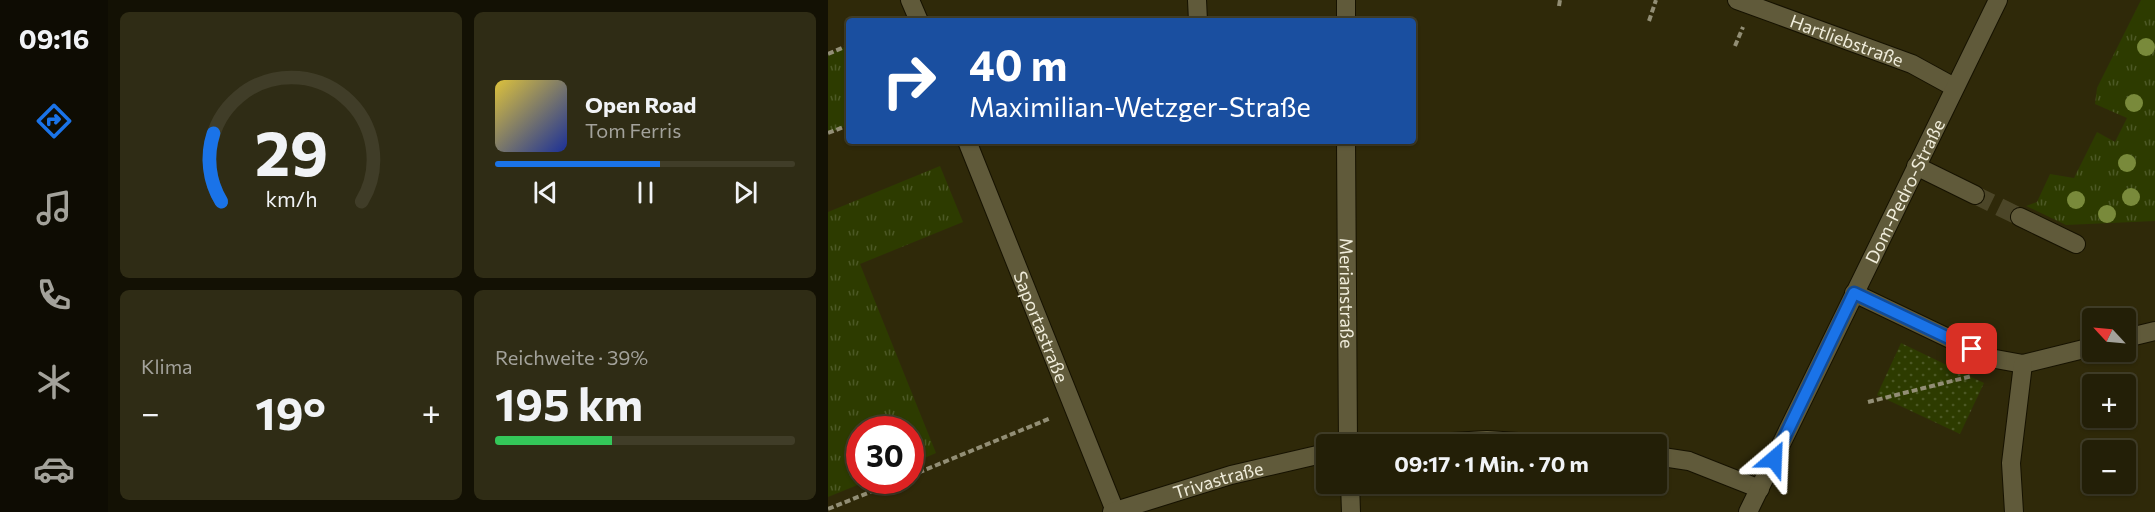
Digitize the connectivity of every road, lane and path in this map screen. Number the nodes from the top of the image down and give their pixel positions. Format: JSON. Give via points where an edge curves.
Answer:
{"nodes":[{"id":1,"x":910,"y":0,"type":"edge"},
{"id":2,"x":1197,"y":0,"type":"edge"},
{"id":3,"x":1346,"y":0,"type":"edge"},
{"id":4,"x":1560,"y":0,"type":"edge"},
{"id":5,"x":1656,"y":0,"type":"edge"},
{"id":6,"x":1737,"y":0,"type":"edge"},
{"id":7,"x":1998,"y":0,"type":"edge"},
{"id":8,"x":1559,"y":6,"type":"dead end"},
{"id":9,"x":918,"y":18,"type":"edge"},
{"id":10,"x":1198,"y":18,"type":"edge"},
{"id":11,"x":1346,"y":18,"type":"edge"},
{"id":12,"x":1649,"y":21,"type":"dead end"},
{"id":13,"x":1744,"y":23,"type":"dead end"},
{"id":14,"x":846,"y":46,"type":"edge"},
{"id":15,"x":1735,"y":46,"type":"dead end"},
{"id":16,"x":828,"y":54,"type":"edge"},
{"id":17,"x":1954,"y":87,"type":"junction"},
{"id":18,"x":846,"y":126,"type":"edge"},
{"id":19,"x":828,"y":133,"type":"edge"},
{"id":20,"x":968,"y":144,"type":"edge"},
{"id":21,"x":1346,"y":144,"type":"edge"},
{"id":22,"x":1916,"y":166,"type":"junction"},
{"id":23,"x":1975,"y":195,"type":"tunnel mouth"},
{"id":24,"x":2020,"y":217,"type":"tunnel mouth"},
{"id":25,"x":2076,"y":244,"type":"dead end"},
{"id":26,"x":1854,"y":293,"type":"junction"},
{"id":27,"x":2155,"y":331,"type":"edge"},
{"id":28,"x":2136,"y":336,"type":"edge"},
{"id":29,"x":2082,"y":349,"type":"edge"},
{"id":30,"x":2023,"y":364,"type":"junction"},
{"id":31,"x":1983,"y":374,"type":"dead end"},
{"id":32,"x":1868,"y":402,"type":"dead end"},
{"id":33,"x":1052,"y":417,"type":"dead end"},
{"id":34,"x":1348,"y":434,"type":"edge"},
{"id":35,"x":1316,"y":455,"type":"edge"},
{"id":36,"x":1667,"y":458,"type":"edge"},
{"id":37,"x":924,"y":470,"type":"edge"},
{"id":38,"x":1760,"y":489,"type":"junction"},
{"id":39,"x":865,"y":494,"type":"edge"},
{"id":40,"x":1350,"y":494,"type":"edge"},
{"id":41,"x":828,"y":509,"type":"edge"},
{"id":42,"x":1113,"y":512,"type":"edge"},
{"id":43,"x":1351,"y":512,"type":"edge"},
{"id":44,"x":1748,"y":512,"type":"edge"},
{"id":45,"x":2014,"y":512,"type":"edge"}],
"edges":[{"from":1,"to":9,"type":"street"},
{"from":2,"to":10,"type":"street"},
{"from":3,"to":11,"type":"street"},
{"from":4,"to":8,"type":"path"},
{"from":5,"to":12,"type":"path"},
{"from":6,"to":17,"type":"street","name":"Hartliebstraße","via":[[1912,64]]},
{"from":7,"to":17,"type":"street","name":"Dom-Pedro-Straße"},
{"from":13,"to":15,"type":"path"},
{"from":14,"to":16,"type":"path"},
{"from":17,"to":22,"type":"street","name":"Dom-Pedro-Straße"},
{"from":18,"to":19,"type":"path"},
{"from":20,"to":42,"type":"street","name":"Saportastraße"},
{"from":21,"to":34,"type":"street","name":"Merianstraße"},
{"from":22,"to":23,"type":"street"},
{"from":22,"to":26,"type":"street","name":"Dom-Pedro-Straße"},
{"from":24,"to":25,"type":"street"},
{"from":26,"to":30,"type":"street","via":[[1990,358]]},
{"from":26,"to":38,"type":"street","name":"Dom-Pedro-Straße"},
{"from":27,"to":28,"type":"street"},
{"from":29,"to":30,"type":"street"},
{"from":30,"to":45,"type":"street","via":[[2011,463]]},
{"from":31,"to":32,"type":"path"},
{"from":33,"to":37,"type":"path"},
{"from":35,"to":42,"type":"street","name":"Trivastraße","via":[[1231,475]]},
{"from":36,"to":38,"type":"street","via":[[1689,461]]},
{"from":38,"to":44,"type":"street","name":"Dom-Pedro-Straße"},
{"from":39,"to":41,"type":"path"},
{"from":40,"to":43,"type":"street"}]}
